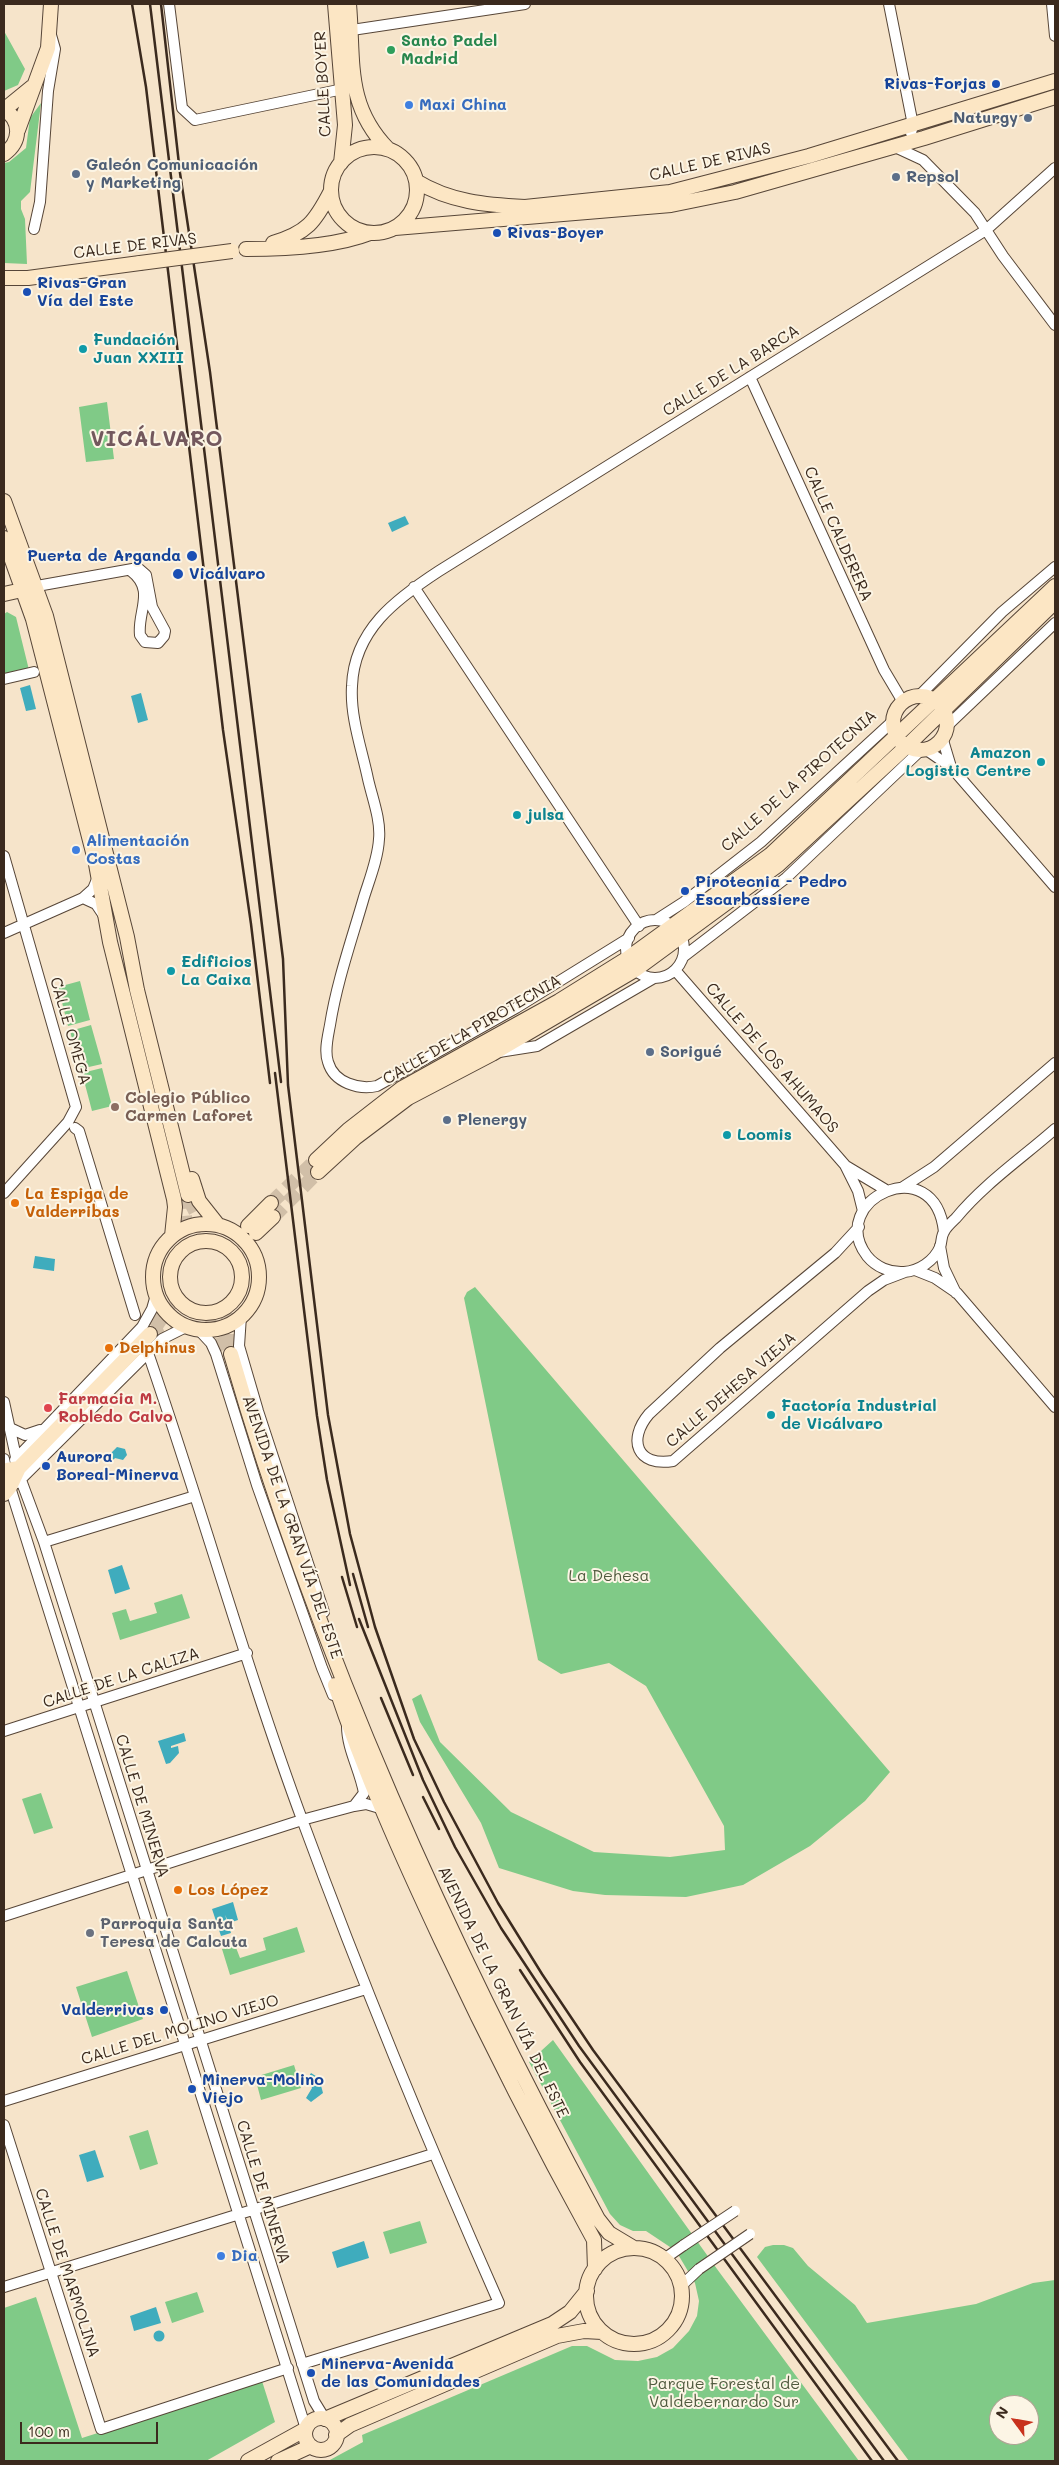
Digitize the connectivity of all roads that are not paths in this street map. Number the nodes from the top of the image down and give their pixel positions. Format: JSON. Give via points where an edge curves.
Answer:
{"nodes":[{"id":1,"x":51,"y":4,"type":"edge"},
{"id":2,"x":169,"y":4,"type":"edge"},
{"id":3,"x":335,"y":4,"type":"edge"},
{"id":4,"x":350,"y":4,"type":"edge"},
{"id":5,"x":525,"y":4,"type":"edge"},
{"id":6,"x":889,"y":4,"type":"edge"},
{"id":7,"x":1052,"y":4,"type":"edge"},
{"id":8,"x":352,"y":30,"type":"junction"},
{"id":9,"x":50,"y":31,"type":"junction"},
{"id":10,"x":1055,"y":36,"type":"edge"},
{"id":11,"x":1055,"y":81,"type":"edge"},
{"id":12,"x":36,"y":83,"type":"junction"},
{"id":13,"x":343,"y":89,"type":"junction"},
{"id":14,"x":48,"y":91,"type":"junction"},
{"id":15,"x":1055,"y":97,"type":"edge"},
{"id":16,"x":4,"y":109,"type":"edge"},
{"id":17,"x":912,"y":129,"type":"junction"},
{"id":18,"x":18,"y":130,"type":"junction"},
{"id":19,"x":924,"y":138,"type":"junction"},
{"id":20,"x":895,"y":147,"type":"junction"},
{"id":21,"x":388,"y":149,"type":"junction"},
{"id":22,"x":4,"y":154,"type":"edge"},
{"id":23,"x":864,"y":156,"type":"junction"},
{"id":24,"x":923,"y":160,"type":"junction"},
{"id":25,"x":341,"y":163,"type":"junction"},
{"id":26,"x":1055,"y":168,"type":"edge"},
{"id":27,"x":416,"y":181,"type":"junction"},
{"id":28,"x":331,"y":192,"type":"junction"},
{"id":29,"x":395,"y":228,"type":"junction"},
{"id":30,"x":34,"y":229,"type":"dead end"},
{"id":31,"x":986,"y":230,"type":"junction"},
{"id":32,"x":370,"y":233,"type":"junction"},
{"id":33,"x":239,"y":250,"type":"junction"},
{"id":34,"x":4,"y":278,"type":"edge"},
{"id":35,"x":28,"y":278,"type":"junction"},
{"id":36,"x":4,"y":285,"type":"edge"},
{"id":37,"x":1055,"y":325,"type":"edge"},
{"id":38,"x":750,"y":376,"type":"junction"},
{"id":39,"x":4,"y":501,"type":"edge"},
{"id":40,"x":4,"y":538,"type":"edge"},
{"id":41,"x":1055,"y":567,"type":"edge"},
{"id":42,"x":131,"y":571,"type":"junction"},
{"id":43,"x":1055,"y":586,"type":"edge"},
{"id":44,"x":30,"y":588,"type":"junction"},
{"id":45,"x":414,"y":588,"type":"junction"},
{"id":46,"x":4,"y":594,"type":"edge"},
{"id":47,"x":1055,"y":602,"type":"edge"},
{"id":48,"x":1055,"y":623,"type":"edge"},
{"id":49,"x":34,"y":672,"type":"dead end"},
{"id":50,"x":4,"y":680,"type":"edge"},
{"id":51,"x":919,"y":696,"type":"junction"},
{"id":52,"x":934,"y":700,"type":"junction"},
{"id":53,"x":903,"y":702,"type":"junction"},
{"id":54,"x":944,"y":711,"type":"junction"},
{"id":55,"x":894,"y":728,"type":"junction"},
{"id":56,"x":944,"y":732,"type":"junction"},
{"id":57,"x":907,"y":746,"type":"junction"},
{"id":58,"x":924,"y":749,"type":"junction"},
{"id":59,"x":951,"y":767,"type":"junction"},
{"id":60,"x":4,"y":856,"type":"edge"},
{"id":61,"x":99,"y":876,"type":"junction"},
{"id":62,"x":1055,"y":887,"type":"edge"},
{"id":63,"x":82,"y":898,"type":"junction"},
{"id":64,"x":107,"y":920,"type":"junction"},
{"id":65,"x":656,"y":920,"type":"junction"},
{"id":66,"x":23,"y":924,"type":"junction"},
{"id":67,"x":639,"y":926,"type":"junction"},
{"id":68,"x":672,"y":926,"type":"junction"},
{"id":69,"x":4,"y":933,"type":"edge"},
{"id":70,"x":127,"y":936,"type":"junction"},
{"id":71,"x":682,"y":937,"type":"junction"},
{"id":72,"x":629,"y":938,"type":"junction"},
{"id":73,"x":628,"y":958,"type":"junction"},
{"id":74,"x":683,"y":958,"type":"junction"},
{"id":75,"x":636,"y":970,"type":"junction"},
{"id":76,"x":675,"y":970,"type":"junction"},
{"id":77,"x":654,"y":978,"type":"junction"},
{"id":78,"x":492,"y":1054,"type":"junction"},
{"id":79,"x":1055,"y":1062,"type":"edge"},
{"id":80,"x":395,"y":1077,"type":"joint"},
{"id":81,"x":74,"y":1128,"type":"dead end"},
{"id":82,"x":1055,"y":1129,"type":"edge"},
{"id":83,"x":846,"y":1165,"type":"junction"},
{"id":84,"x":903,"y":1187,"type":"junction"},
{"id":85,"x":886,"y":1190,"type":"junction"},
{"id":86,"x":4,"y":1193,"type":"edge"},
{"id":87,"x":272,"y":1210,"type":"tunnel mouth"},
{"id":88,"x":863,"y":1211,"type":"junction"},
{"id":89,"x":218,"y":1225,"type":"junction"},
{"id":90,"x":859,"y":1227,"type":"junction"},
{"id":91,"x":252,"y":1230,"type":"tunnel mouth"},
{"id":92,"x":944,"y":1232,"type":"junction"},
{"id":93,"x":172,"y":1236,"type":"junction"},
{"id":94,"x":940,"y":1246,"type":"junction"},
{"id":95,"x":910,"y":1271,"type":"junction"},
{"id":96,"x":957,"y":1294,"type":"junction"},
{"id":97,"x":156,"y":1295,"type":"junction"},
{"id":98,"x":233,"y":1311,"type":"junction"},
{"id":99,"x":135,"y":1315,"type":"dead end"},
{"id":100,"x":196,"y":1319,"type":"junction"},
{"id":101,"x":150,"y":1334,"type":"tunnel mouth"},
{"id":102,"x":148,"y":1353,"type":"junction"},
{"id":103,"x":228,"y":1355,"type":"tunnel mouth"},
{"id":104,"x":4,"y":1402,"type":"edge"},
{"id":105,"x":1055,"y":1407,"type":"edge"},
{"id":106,"x":49,"y":1424,"type":"junction"},
{"id":107,"x":10,"y":1428,"type":"junction"},
{"id":108,"x":11,"y":1474,"type":"edge"},
{"id":109,"x":195,"y":1496,"type":"junction"},
{"id":110,"x":44,"y":1542,"type":"junction"},
{"id":111,"x":247,"y":1653,"type":"junction"},
{"id":112,"x":94,"y":1703,"type":"junction"},
{"id":113,"x":80,"y":1708,"type":"junction"},
{"id":114,"x":346,"y":1725,"type":"junction"},
{"id":115,"x":4,"y":1732,"type":"edge"},
{"id":116,"x":359,"y":1736,"type":"junction"},
{"id":117,"x":354,"y":1806,"type":"junction"},
{"id":118,"x":383,"y":1809,"type":"junction"},
{"id":119,"x":302,"y":1820,"type":"junction"},
{"id":120,"x":147,"y":1871,"type":"junction"},
{"id":121,"x":132,"y":1875,"type":"junction"},
{"id":122,"x":4,"y":1916,"type":"edge"},
{"id":123,"x":366,"y":1988,"type":"junction"},
{"id":124,"x":200,"y":2039,"type":"junction"},
{"id":125,"x":185,"y":2044,"type":"junction"},
{"id":126,"x":4,"y":2101,"type":"edge"},
{"id":127,"x":4,"y":2126,"type":"edge"},
{"id":128,"x":433,"y":2154,"type":"junction"},
{"id":129,"x":252,"y":2208,"type":"junction"},
{"id":130,"x":736,"y":2211,"type":"dead end"},
{"id":131,"x":239,"y":2212,"type":"junction"},
{"id":132,"x":750,"y":2234,"type":"dead end"},
{"id":133,"x":634,"y":2248,"type":"junction"},
{"id":134,"x":664,"y":2259,"type":"junction"},
{"id":135,"x":595,"y":2269,"type":"junction"},
{"id":136,"x":52,"y":2272,"type":"junction"},
{"id":137,"x":681,"y":2286,"type":"junction"},
{"id":138,"x":4,"y":2287,"type":"edge"},
{"id":139,"x":587,"y":2292,"type":"junction"},
{"id":140,"x":602,"y":2332,"type":"junction"},
{"id":141,"x":302,"y":2364,"type":"junction"},
{"id":142,"x":288,"y":2368,"type":"junction"},
{"id":143,"x":326,"y":2419,"type":"junction"},
{"id":144,"x":306,"y":2429,"type":"junction"},
{"id":145,"x":336,"y":2434,"type":"junction"},
{"id":146,"x":310,"y":2446,"type":"junction"},
{"id":147,"x":248,"y":2461,"type":"edge"},
{"id":148,"x":278,"y":2461,"type":"edge"}],
"edges":[{"from":1,"to":9,"type":"main road"},
{"from":2,"to":13,"type":"street","via":[[182,108],[194,120]]},
{"from":3,"to":13,"type":"main road","name":"CALLE BOYER"},
{"from":4,"to":8,"type":"main road","name":"CALLE BOYER"},
{"from":5,"to":8,"type":"street"},
{"from":6,"to":17,"type":"street"},
{"from":7,"to":10,"type":"street"},
{"from":8,"to":21,"type":"main road","name":"CALLE BOYER","via":[[358,105],[374,135]]},
{"from":9,"to":12,"type":"main road"},
{"from":9,"to":14,"type":"street","via":[[55,49]]},
{"from":11,"to":17,"type":"main road","name":"CALLE DE RIVAS","via":[[951,113]]},
{"from":12,"to":14,"type":"street"},
{"from":12,"to":16,"type":"main road"},
{"from":12,"to":18,"type":"main road"},
{"from":13,"to":25,"type":"main road","name":"CALLE BOYER","via":[[345,125]]},
{"from":14,"to":30,"type":"street","via":[[40,202]]},
{"from":15,"to":19,"type":"main road","name":"CALLE DE RIVAS"},
{"from":16,"to":18,"type":"main road","via":[[12,115]]},
{"from":17,"to":23,"type":"main road","name":"CALLE DE RIVAS","via":[[866,146]]},
{"from":17,"to":27,"type":"main road","name":"CALLE DE RIVAS","via":[[670,192],[516,206],[454,200]]},
{"from":18,"to":22,"type":"main road","via":[[14,144]]},
{"from":19,"to":20,"type":"main road","name":"CALLE DE RIVAS"},
{"from":19,"to":24,"type":"street"},
{"from":20,"to":23,"type":"main road","name":"CALLE DE RIVAS"},
{"from":20,"to":24,"type":"street"},
{"from":21,"to":25,"type":"main road","via":[[361,149]]},
{"from":21,"to":27,"type":"main road","via":[[407,162]]},
{"from":23,"to":29,"type":"main road","name":"CALLE DE RIVAS","via":[[735,192],[671,205]]},
{"from":24,"to":31,"type":"street","via":[[975,213]]},
{"from":25,"to":28,"type":"main road","via":[[333,176]]},
{"from":26,"to":31,"type":"street","name":"CALLE DE LA BARCA"},
{"from":27,"to":29,"type":"main road","via":[[417,195],[413,208]]},
{"from":28,"to":32,"type":"main road","via":[[334,207],[342,220],[355,229]]},
{"from":28,"to":33,"type":"main road","name":"CALLE DE RIVAS","via":[[316,219],[302,232],[275,243]]},
{"from":29,"to":32,"type":"main road"},
{"from":31,"to":37,"type":"street"},
{"from":31,"to":38,"type":"street","name":"CALLE DE LA BARCA"},
{"from":32,"to":33,"type":"main road","name":"CALLE DE RIVAS","via":[[354,239],[276,249]]},
{"from":33,"to":35,"type":"main road","name":"CALLE DE RIVAS","bridge":true},
{"from":34,"to":35,"type":"main road","name":"CALLE DE RIVAS"},
{"from":35,"to":36,"type":"main road","name":"CALLE DE RIVAS"},
{"from":38,"to":45,"type":"street","name":"CALLE DE LA BARCA"},
{"from":38,"to":53,"type":"street","name":"CALLE CALDERERA","via":[[884,670]]},
{"from":39,"to":44,"type":"main road"},
{"from":40,"to":44,"type":"main road"},
{"from":41,"to":51,"type":"street","via":[[1002,612]]},
{"from":42,"to":42,"type":"street","via":[[140,581],[144,593],[140,635],[145,642],[154,644],[162,640],[165,631],[152,607],[144,572],[138,568]]},
{"from":42,"to":44,"type":"street"},
{"from":43,"to":52,"type":"main road","name":"CALLE DE LA PIROTECNIA"},
{"from":44,"to":46,"type":"main road"},
{"from":44,"to":61,"type":"main road"},
{"from":44,"to":70,"type":"main road","via":[[56,653]]},
{"from":45,"to":67,"type":"street"},
{"from":45,"to":80,"type":"street","name":"CALLE DE LA BARCA","via":[[386,609],[376,621],[356,659],[352,686],[354,714],[380,837],[334,1000],[326,1047],[334,1074],[355,1086],[377,1086]]},
{"from":47,"to":54,"type":"main road","name":"CALLE DE LA PIROTECNIA"},
{"from":48,"to":56,"type":"street"},
{"from":49,"to":50,"type":"street"},
{"from":51,"to":52,"type":"main road"},
{"from":51,"to":53,"type":"main road"},
{"from":52,"to":54,"type":"main road"},
{"from":52,"to":55,"type":"main road","name":"CALLE DE LA PIROTECNIA"},
{"from":53,"to":55,"type":"main road","name":"CALLE DE LA PIROTECNIA","via":[[896,712]]},
{"from":54,"to":56,"type":"main road"},
{"from":54,"to":57,"type":"main road","name":"CALLE DE LA PIROTECNIA"},
{"from":55,"to":57,"type":"main road","name":"CALLE DE LA PIROTECNIA"},
{"from":55,"to":65,"type":"street","name":"CALLE DE LA PIROTECNIA","via":[[762,842]]},
{"from":55,"to":68,"type":"main road","name":"CALLE DE LA PIROTECNIA","via":[[770,855]]},
{"from":56,"to":58,"type":"main road","via":[[934,746]]},
{"from":56,"to":59,"type":"street"},
{"from":57,"to":58,"type":"main road"},
{"from":57,"to":71,"type":"main road","name":"CALLE DE LA PIROTECNIA","via":[[778,866]]},
{"from":58,"to":59,"type":"street"},
{"from":58,"to":74,"type":"street","via":[[786,878]]},
{"from":59,"to":62,"type":"street"},
{"from":60,"to":66,"type":"street","name":"CALLE OMEGA"},
{"from":61,"to":63,"type":"street","via":[[93,889]]},
{"from":61,"to":64,"type":"main road"},
{"from":63,"to":64,"type":"street","via":[[96,904]]},
{"from":63,"to":66,"type":"street"},
{"from":64,"to":70,"type":"main road","via":[[130,987],[186,1195]]},
{"from":64,"to":93,"type":"main road","via":[[176,1207]]},
{"from":65,"to":67,"type":"street","name":"CALLE DE LA PIROTECNIA"},
{"from":65,"to":68,"type":"street"},
{"from":66,"to":69,"type":"street"},
{"from":66,"to":86,"type":"street","name":"CALLE OMEGA","via":[[76,1107],[68,1122]]},
{"from":67,"to":72,"type":"street","name":"CALLE DE LA PIROTECNIA"},
{"from":68,"to":71,"type":"street"},
{"from":68,"to":73,"type":"main road","name":"CALLE DE LA PIROTECNIA"},
{"from":70,"to":89,"type":"main road","via":[[146,993],[196,1195]]},
{"from":71,"to":74,"type":"street"},
{"from":71,"to":75,"type":"main road","name":"CALLE DE LA PIROTECNIA"},
{"from":72,"to":73,"type":"street"},
{"from":72,"to":80,"type":"street","name":"CALLE DE LA PIROTECNIA"},
{"from":73,"to":75,"type":"street"},
{"from":73,"to":78,"type":"main road","name":"CALLE DE LA PIROTECNIA","via":[[552,1005],[402,1088],[348,1130],[317,1166],[408,1098]]},
{"from":74,"to":76,"type":"street"},
{"from":75,"to":77,"type":"street"},
{"from":75,"to":78,"type":"main road","name":"CALLE DE LA PIROTECNIA"},
{"from":76,"to":77,"type":"street","name":"CALLE DE LA PIROTECNIA"},
{"from":76,"to":83,"type":"street","name":"CALLE DE LOS AHUMAOS"},
{"from":77,"to":78,"type":"street","name":"CALLE DE LA PIROTECNIA","via":[[537,1046]]},
{"from":79,"to":84,"type":"street","via":[[934,1167]]},
{"from":81,"to":99,"type":"street","via":[[79,1131]]},
{"from":82,"to":92,"type":"street","via":[[967,1204]]},
{"from":83,"to":85,"type":"street","name":"CALLE DE LOS AHUMAOS"},
{"from":83,"to":88,"type":"street","name":"CALLE DE LOS AHUMAOS"},
{"from":84,"to":85,"type":"street"},
{"from":84,"to":92,"type":"street","via":[[922,1193],[937,1206]]},
{"from":85,"to":88,"type":"street","via":[[868,1202]]},
{"from":87,"to":91,"type":"main road"},
{"from":88,"to":90,"type":"street"},
{"from":89,"to":93,"type":"main road","via":[[192,1225]]},
{"from":89,"to":98,"type":"main road","via":[[231,1229],[247,1242],[258,1266],[255,1296]]},
{"from":90,"to":95,"type":"street","via":[[862,1247],[872,1260],[884,1269]]},
{"from":90,"to":95,"type":"street","name":"CALLE DEHESA VIEJA","via":[[835,1253],[720,1348],[648,1414],[636,1438],[641,1454],[656,1462],[673,1461],[868,1291],[884,1280]]},
{"from":92,"to":94,"type":"street"},
{"from":93,"to":97,"type":"main road","via":[[155,1261],[153,1282]]},
{"from":94,"to":95,"type":"street","via":[[930,1260]]},
{"from":94,"to":96,"type":"street","via":[[944,1268]]},
{"from":95,"to":96,"type":"street","via":[[935,1278]]},
{"from":96,"to":105,"type":"street"},
{"from":97,"to":100,"type":"main road","via":[[169,1314]]},
{"from":97,"to":106,"type":"street","via":[[142,1327]]},
{"from":98,"to":100,"type":"main road","via":[[216,1312]]},
{"from":98,"to":100,"type":"main road","via":[[242,1284],[242,1273],[226,1245],[186,1243],[172,1268],[172,1297]]},
{"from":98,"to":116,"type":"street","name":"AVENIDA DE LA GRAN VÍA DEL ESTE","via":[[247,1374]]},
{"from":100,"to":102,"type":"street","via":[[168,1335]]},
{"from":100,"to":114,"type":"street","name":"AVENIDA DE LA GRAN VÍA DEL ESTE","via":[[216,1354],[256,1485]]},
{"from":101,"to":108,"type":"main road"},
{"from":102,"to":108,"type":"street"},
{"from":102,"to":109,"type":"street"},
{"from":103,"to":116,"type":"main road","name":"AVENIDA DE LA GRAN VÍA DEL ESTE"},
{"from":104,"to":107,"type":"street","name":"CALLE DE MINERVA"},
{"from":106,"to":107,"type":"street","via":[[35,1434],[25,1435]]},
{"from":106,"to":108,"type":"street"},
{"from":107,"to":108,"type":"street","name":"CALLE DE MINERVA"},
{"from":108,"to":110,"type":"street","name":"CALLE DE MINERVA"},
{"from":108,"to":113,"type":"street","name":"CALLE DE MINERVA"},
{"from":109,"to":110,"type":"street"},
{"from":109,"to":111,"type":"street"},
{"from":110,"to":112,"type":"street","name":"CALLE DE MINERVA"},
{"from":111,"to":112,"type":"street","name":"CALLE DE LA CALIZA"},
{"from":111,"to":119,"type":"street"},
{"from":112,"to":113,"type":"street","name":"CALLE DE LA CALIZA"},
{"from":112,"to":120,"type":"street","name":"CALLE DE MINERVA"},
{"from":113,"to":115,"type":"street","name":"CALLE DE LA CALIZA"},
{"from":113,"to":121,"type":"street","name":"CALLE DE MINERVA"},
{"from":114,"to":116,"type":"street","name":"AVENIDA DE LA GRAN VÍA DEL ESTE"},
{"from":114,"to":117,"type":"street","via":[[347,1739],[361,1775],[364,1793]]},
{"from":116,"to":118,"type":"main road","name":"AVENIDA DE LA GRAN VÍA DEL ESTE"},
{"from":116,"to":133,"type":"main road","name":"AVENIDA DE LA GRAN VÍA DEL ESTE","via":[[481,1993],[596,2216],[609,2233]]},
{"from":117,"to":118,"type":"street","via":[[366,1804]]},
{"from":117,"to":119,"type":"street"},
{"from":118,"to":135,"type":"main road","name":"AVENIDA DE LA GRAN VÍA DEL ESTE","via":[[411,1877],[505,2074],[594,2240]]},
{"from":119,"to":120,"type":"street"},
{"from":119,"to":123,"type":"street"},
{"from":120,"to":121,"type":"street"},
{"from":120,"to":124,"type":"street","name":"CALLE DE MINERVA"},
{"from":121,"to":122,"type":"street"},
{"from":121,"to":125,"type":"street","name":"CALLE DE MINERVA"},
{"from":123,"to":124,"type":"street","name":"CALLE DEL MOLINO VIEJO"},
{"from":123,"to":128,"type":"street"},
{"from":124,"to":125,"type":"street","name":"CALLE DEL MOLINO VIEJO"},
{"from":124,"to":129,"type":"street","name":"CALLE DE MINERVA"},
{"from":125,"to":126,"type":"street","name":"CALLE DEL MOLINO VIEJO"},
{"from":125,"to":131,"type":"street","name":"CALLE DE MINERVA"},
{"from":127,"to":136,"type":"street","name":"CALLE DE MARMOLINA"},
{"from":128,"to":129,"type":"street"},
{"from":128,"to":141,"type":"street","via":[[500,2304]]},
{"from":129,"to":131,"type":"street"},
{"from":129,"to":141,"type":"street","name":"CALLE DE MINERVA"},
{"from":130,"to":134,"type":"street","bridge":true},
{"from":131,"to":136,"type":"street"},
{"from":131,"to":142,"type":"street","name":"CALLE DE MINERVA"},
{"from":132,"to":137,"type":"street","bridge":true,"via":[[698,2269]]},
{"from":133,"to":134,"type":"main road","via":[[653,2252]]},
{"from":133,"to":135,"type":"main road","via":[[610,2255]]},
{"from":134,"to":137,"type":"main road","via":[[675,2271]]},
{"from":135,"to":139,"type":"main road"},
{"from":136,"to":138,"type":"street"},
{"from":136,"to":142,"type":"street","name":"CALLE DE MARMOLINA","via":[[101,2429]]},
{"from":137,"to":140,"type":"main road","via":[[681,2304],[675,2322],[654,2340],[627,2344]]},
{"from":139,"to":140,"type":"main road","via":[[590,2313]]},
{"from":139,"to":143,"type":"main road","via":[[570,2312],[552,2324]]},
{"from":140,"to":145,"type":"main road","via":[[584,2331],[557,2336],[350,2425]]},
{"from":141,"to":143,"type":"street","name":"CALLE DE MINERVA","via":[[314,2400]]},
{"from":142,"to":144,"type":"street","name":"CALLE DE MINERVA"},
{"from":143,"to":144,"type":"main road","via":[[313,2420]]},
{"from":143,"to":145,"type":"main road","via":[[334,2426]]},
{"from":144,"to":146,"type":"main road","via":[[305,2436]]},
{"from":144,"to":147,"type":"main road"},
{"from":145,"to":146,"type":"main road","via":[[332,2445],[327,2448]]},
{"from":146,"to":148,"type":"main road"}]}
